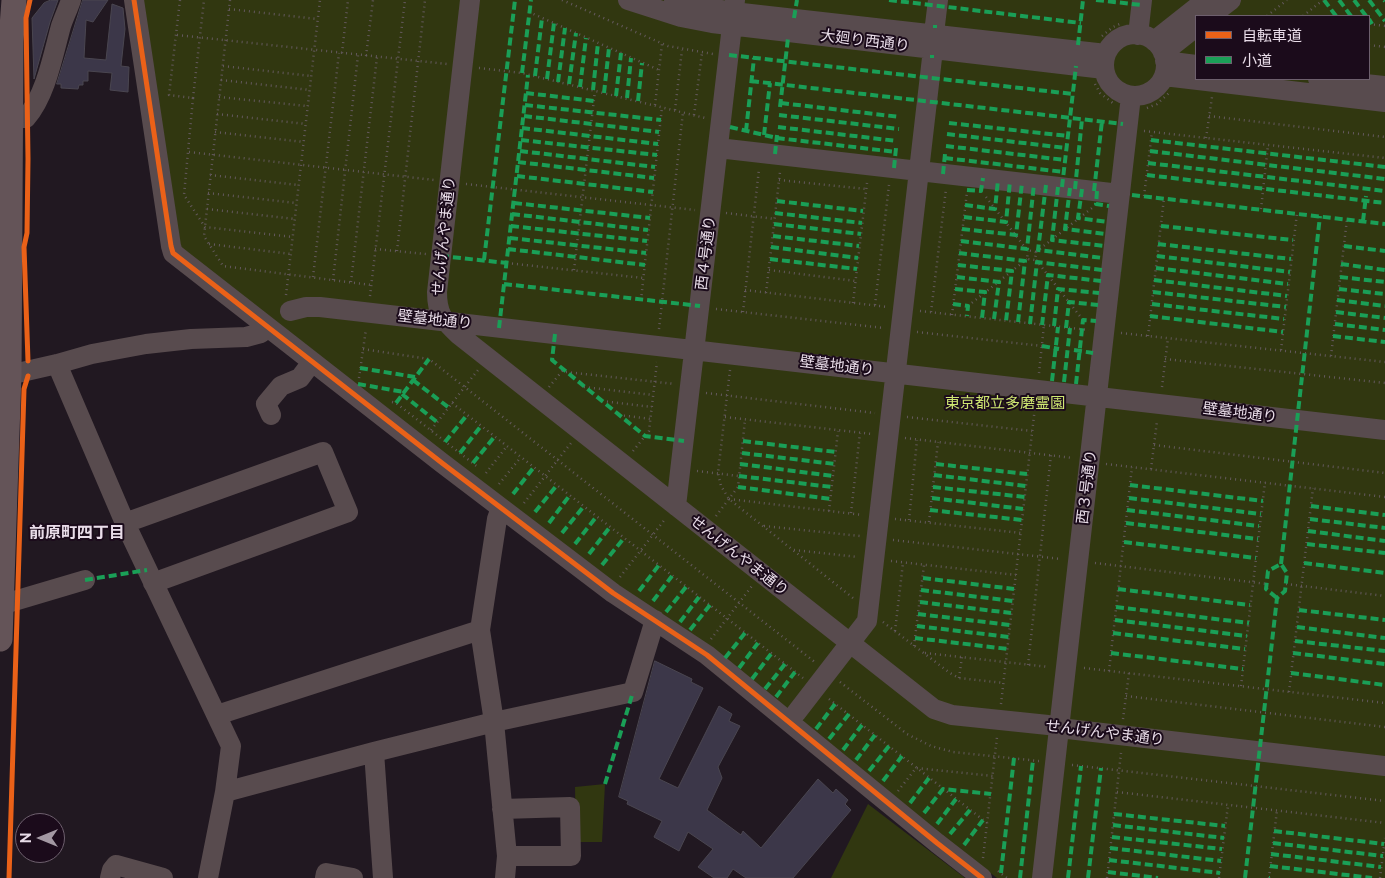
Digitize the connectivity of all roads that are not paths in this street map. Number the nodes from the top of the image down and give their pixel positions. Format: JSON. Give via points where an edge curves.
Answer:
{"nodes":[{"id":1,"x":10,"y":0,"type":"edge"},
{"id":2,"x":14,"y":0,"type":"edge"},
{"id":3,"x":71,"y":0,"type":"edge"},
{"id":4,"x":134,"y":0,"type":"edge"},
{"id":5,"x":470,"y":0,"type":"edge"},
{"id":6,"x":628,"y":0,"type":"edge"},
{"id":7,"x":674,"y":0,"type":"edge"},
{"id":8,"x":938,"y":0,"type":"edge"},
{"id":9,"x":1142,"y":0,"type":"edge"},
{"id":10,"x":1206,"y":0,"type":"edge"},
{"id":11,"x":1231,"y":0,"type":"edge"},
{"id":12,"x":0,"y":5,"type":"edge"},
{"id":13,"x":733,"y":12,"type":"edge"},
{"id":14,"x":1211,"y":15,"type":"edge"},
{"id":15,"x":935,"y":25,"type":"dead end"},
{"id":16,"x":1195,"y":28,"type":"edge"},
{"id":17,"x":1155,"y":54,"type":"junction"},
{"id":18,"x":932,"y":58,"type":"dead end"},
{"id":19,"x":1101,"y":61,"type":"junction"},
{"id":20,"x":1195,"y":63,"type":"edge"},
{"id":21,"x":1195,"y":64,"type":"edge"},
{"id":22,"x":1269,"y":80,"type":"edge"},
{"id":23,"x":1328,"y":80,"type":"edge"},
{"id":24,"x":1286,"y":84,"type":"edge"},
{"id":25,"x":1385,"y":86,"type":"edge"},
{"id":26,"x":1385,"y":102,"type":"edge"},
{"id":27,"x":1131,"y":103,"type":"junction"},
{"id":28,"x":10,"y":118,"type":"junction"},
{"id":29,"x":718,"y":148,"type":"junction"},
{"id":30,"x":919,"y":171,"type":"junction"},
{"id":31,"x":1120,"y":194,"type":"junction"},
{"id":32,"x":290,"y":311,"type":"road end"},
{"id":33,"x":444,"y":322,"type":"junction"},
{"id":34,"x":267,"y":326,"type":"junction"},
{"id":35,"x":694,"y":350,"type":"junction"},
{"id":36,"x":312,"y":362,"type":"junction"},
{"id":37,"x":57,"y":364,"type":"junction"},
{"id":38,"x":896,"y":373,"type":"junction"},
{"id":39,"x":5,"y":376,"type":"edge"},
{"id":40,"x":1097,"y":396,"type":"junction"},
{"id":41,"x":262,"y":410,"type":"dead end"},
{"id":42,"x":1385,"y":430,"type":"edge"},
{"id":43,"x":501,"y":508,"type":"junction"},
{"id":44,"x":672,"y":510,"type":"junction"},
{"id":45,"x":125,"y":523,"type":"junction"},
{"id":46,"x":85,"y":580,"type":"dead end"},
{"id":47,"x":153,"y":583,"type":"junction"},
{"id":48,"x":1,"y":605,"type":"edge"},
{"id":49,"x":655,"y":620,"type":"junction"},
{"id":50,"x":480,"y":630,"type":"junction"},
{"id":51,"x":0,"y":639,"type":"edge"},
{"id":52,"x":849,"y":644,"type":"junction"},
{"id":53,"x":796,"y":713,"type":"dead end"},
{"id":54,"x":217,"y":715,"type":"junction"},
{"id":55,"x":494,"y":722,"type":"junction"},
{"id":56,"x":1059,"y":728,"type":"junction"},
{"id":57,"x":374,"y":752,"type":"junction"},
{"id":58,"x":1385,"y":766,"type":"edge"},
{"id":59,"x":225,"y":792,"type":"junction"},
{"id":60,"x":502,"y":809,"type":"junction"},
{"id":61,"x":507,"y":856,"type":"junction"},
{"id":62,"x":983,"y":869,"type":"edge"},
{"id":63,"x":110,"y":878,"type":"edge"},
{"id":64,"x":163,"y":878,"type":"edge"},
{"id":65,"x":208,"y":878,"type":"edge"},
{"id":66,"x":325,"y":878,"type":"edge"},
{"id":67,"x":353,"y":878,"type":"edge"},
{"id":68,"x":383,"y":878,"type":"edge"},
{"id":69,"x":505,"y":878,"type":"edge"},
{"id":70,"x":1042,"y":878,"type":"edge"}],
"edges":[{"from":1,"to":12,"type":"street"},
{"from":2,"to":28,"type":"main road","via":[[10,41]]},
{"from":3,"to":28,"type":"street","via":[[34,109],[26,118]]},
{"from":4,"to":34,"type":"street","via":[[170,246],[173,253]]},
{"from":5,"to":33,"type":"street","name":"せんげんやま通り","via":[[437,292],[438,311]]},
{"from":6,"to":13,"type":"street","name":"大廻り西通り","via":[[681,17]]},
{"from":7,"to":13,"type":"street","name":"大廻り西通り"},
{"from":8,"to":15,"type":"street"},
{"from":9,"to":17,"type":"street"},
{"from":10,"to":17,"type":"street"},
{"from":11,"to":14,"type":"street"},
{"from":13,"to":19,"type":"street","name":"大廻り西通り","via":[[894,37]]},
{"from":13,"to":29,"type":"street","name":"西４号通り"},
{"from":16,"to":17,"type":"street"},
{"from":17,"to":19,"type":"street","via":[[1132,34],[1111,45]]},
{"from":17,"to":20,"type":"street"},
{"from":17,"to":21,"type":"street"},
{"from":17,"to":27,"type":"street","via":[[1158,85]]},
{"from":18,"to":30,"type":"street"},
{"from":19,"to":27,"type":"street","via":[[1111,85]]},
{"from":22,"to":24,"type":"street"},
{"from":23,"to":25,"type":"street"},
{"from":24,"to":26,"type":"street"},
{"from":27,"to":31,"type":"street","name":"西３号通り"},
{"from":28,"to":39,"type":"main road"},
{"from":29,"to":30,"type":"street"},
{"from":29,"to":35,"type":"street","name":"西４号通り"},
{"from":30,"to":31,"type":"street"},
{"from":30,"to":38,"type":"street"},
{"from":31,"to":40,"type":"street","name":"西３号通り"},
{"from":32,"to":33,"type":"street","name":"壁墓地通り","via":[[313,307]]},
{"from":33,"to":35,"type":"street","name":"壁墓地通り"},
{"from":33,"to":44,"type":"street","name":"せんげんやま通り"},
{"from":34,"to":36,"type":"street"},
{"from":34,"to":37,"type":"street","via":[[261,333],[246,337],[146,344]]},
{"from":35,"to":38,"type":"street","name":"壁墓地通り"},
{"from":35,"to":44,"type":"street","name":"西４号通り"},
{"from":36,"to":41,"type":"street","via":[[300,378],[281,386]]},
{"from":36,"to":43,"type":"street"},
{"from":37,"to":39,"type":"street"},
{"from":37,"to":45,"type":"street"},
{"from":38,"to":40,"type":"street","name":"壁墓地通り"},
{"from":38,"to":52,"type":"street","via":[[867,621]]},
{"from":39,"to":48,"type":"main road"},
{"from":40,"to":42,"type":"street","name":"壁墓地通り"},
{"from":40,"to":56,"type":"street","name":"西３号通り"},
{"from":43,"to":49,"type":"street","via":[[613,593]]},
{"from":43,"to":50,"type":"street"},
{"from":44,"to":52,"type":"street","name":"せんげんやま通り"},
{"from":45,"to":47,"type":"street"},
{"from":45,"to":47,"type":"street","via":[[323,452],[348,512]]},
{"from":46,"to":48,"type":"street"},
{"from":47,"to":54,"type":"street"},
{"from":48,"to":51,"type":"main road"},
{"from":49,"to":55,"type":"street","via":[[633,692]]},
{"from":49,"to":62,"type":"street","via":[[707,655],[937,843]]},
{"from":50,"to":54,"type":"street"},
{"from":50,"to":55,"type":"street"},
{"from":52,"to":53,"type":"street"},
{"from":52,"to":56,"type":"street","name":"せんげんやま通り","via":[[927,705],[943,712]]},
{"from":54,"to":59,"type":"street","via":[[231,746]]},
{"from":55,"to":57,"type":"street"},
{"from":55,"to":60,"type":"street"},
{"from":56,"to":58,"type":"street","name":"せんげんやま通り"},
{"from":56,"to":70,"type":"street","name":"西３号通り"},
{"from":57,"to":59,"type":"street"},
{"from":57,"to":68,"type":"street"},
{"from":59,"to":65,"type":"street"},
{"from":60,"to":61,"type":"street"},
{"from":60,"to":61,"type":"street","via":[[570,807],[571,856]]},
{"from":61,"to":69,"type":"street"},
{"from":63,"to":64,"type":"street","via":[[116,865]]},
{"from":66,"to":67,"type":"street","via":[[326,873]]}]}
